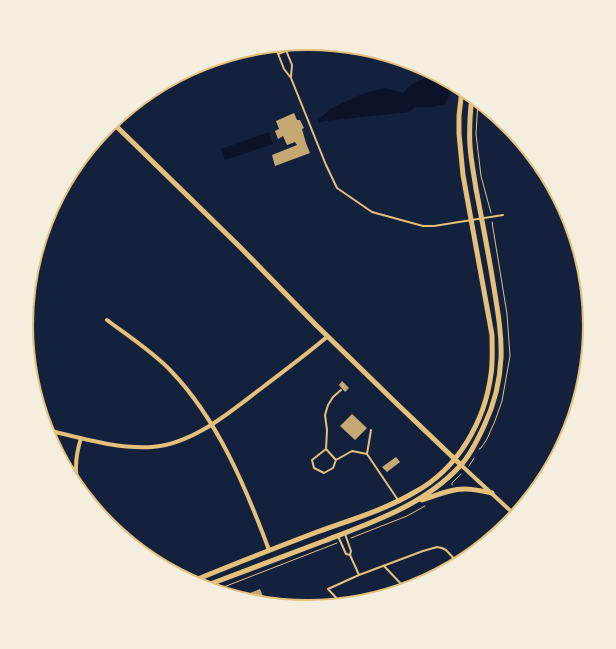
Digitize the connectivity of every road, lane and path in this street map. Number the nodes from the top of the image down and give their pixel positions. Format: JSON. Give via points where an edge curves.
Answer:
{"nodes":[{"id":1,"x":286,"y":51,"type":"joint"},
{"id":2,"x":278,"y":54,"type":"joint"},
{"id":3,"x":291,"y":78,"type":"junction"},
{"id":4,"x":461,"y":96,"type":"edge"},
{"id":5,"x":471,"y":103,"type":"edge"},
{"id":6,"x":478,"y":108,"type":"edge"},
{"id":7,"x":117,"y":127,"type":"edge"},
{"id":8,"x":503,"y":215,"type":"dead end"},
{"id":9,"x":492,"y":217,"type":"junction"},
{"id":10,"x":482,"y":219,"type":"junction"},
{"id":11,"x":472,"y":220,"type":"junction"},
{"id":12,"x":107,"y":320,"type":"dead end"},
{"id":13,"x":328,"y":336,"type":"junction"},
{"id":14,"x":341,"y":390,"type":"dead end"},
{"id":15,"x":211,"y":424,"type":"junction"},
{"id":16,"x":371,"y":430,"type":"dead end"},
{"id":17,"x":55,"y":432,"type":"edge"},
{"id":18,"x":80,"y":438,"type":"junction"},
{"id":19,"x":326,"y":449,"type":"junction"},
{"id":20,"x":476,"y":452,"type":"dead end"},
{"id":21,"x":367,"y":454,"type":"junction"},
{"id":22,"x":475,"y":456,"type":"dead end"},
{"id":23,"x":454,"y":459,"type":"junction"},
{"id":24,"x":336,"y":460,"type":"junction"},
{"id":25,"x":462,"y":465,"type":"junction"},
{"id":26,"x":466,"y":470,"type":"junction"},
{"id":27,"x":76,"y":472,"type":"edge"},
{"id":28,"x":453,"y":490,"type":"junction"},
{"id":29,"x":492,"y":493,"type":"junction"},
{"id":30,"x":399,"y":501,"type":"junction"},
{"id":31,"x":412,"y":504,"type":"junction"},
{"id":32,"x":430,"y":504,"type":"dead end"},
{"id":33,"x":510,"y":511,"type":"edge"},
{"id":34,"x":344,"y":533,"type":"junction"},
{"id":35,"x":338,"y":536,"type":"junction"},
{"id":36,"x":346,"y":539,"type":"junction"},
{"id":37,"x":341,"y":542,"type":"junction"},
{"id":38,"x":269,"y":550,"type":"junction"},
{"id":39,"x":350,"y":555,"type":"junction"},
{"id":40,"x":453,"y":558,"type":"edge"},
{"id":41,"x":384,"y":566,"type":"junction"},
{"id":42,"x":359,"y":575,"type":"junction"},
{"id":43,"x":201,"y":578,"type":"edge"},
{"id":44,"x":214,"y":583,"type":"edge"},
{"id":45,"x":400,"y":584,"type":"edge"},
{"id":46,"x":225,"y":587,"type":"edge"},
{"id":47,"x":336,"y":598,"type":"edge"}],
"edges":[{"from":1,"to":2,"type":"lane"},
{"from":1,"to":3,"type":"lane","via":[[292,65]]},
{"from":2,"to":3,"type":"lane"},
{"from":3,"to":11,"type":"lane","via":[[337,188],[372,212],[423,226]]},
{"from":4,"to":11,"type":"street","via":[[459,134],[463,175]]},
{"from":5,"to":10,"type":"street","via":[[470,148]]},
{"from":6,"to":9,"type":"path","via":[[476,134],[481,176]]},
{"from":7,"to":13,"type":"street"},
{"from":8,"to":9,"type":"lane"},
{"from":9,"to":10,"type":"lane"},
{"from":9,"to":20,"type":"path","via":[[507,314],[510,356],[502,401],[495,421],[487,439]]},
{"from":10,"to":11,"type":"lane"},
{"from":10,"to":25,"type":"street","via":[[496,305],[501,358],[490,414]]},
{"from":11,"to":23,"type":"street","via":[[492,335],[492,357],[488,390],[479,418],[473,433]]},
{"from":12,"to":15,"type":"street","via":[[170,370],[187,389]]},
{"from":13,"to":15,"type":"street"},
{"from":13,"to":23,"type":"street"},
{"from":14,"to":19,"type":"lane","via":[[333,397],[325,415]]},
{"from":15,"to":18,"type":"street","via":[[189,437],[163,446],[122,446]]},
{"from":15,"to":38,"type":"street","via":[[236,469]]},
{"from":16,"to":21,"type":"lane"},
{"from":17,"to":18,"type":"street"},
{"from":18,"to":27,"type":"street"},
{"from":19,"to":24,"type":"lane"},
{"from":19,"to":24,"type":"lane","via":[[312,460],[314,468],[324,473],[334,468]]},
{"from":21,"to":24,"type":"lane","via":[[352,451]]},
{"from":21,"to":30,"type":"lane"},
{"from":22,"to":26,"type":"path"},
{"from":23,"to":25,"type":"street"},
{"from":23,"to":30,"type":"street","via":[[431,482]]},
{"from":25,"to":26,"type":"street"},
{"from":25,"to":31,"type":"street"},
{"from":26,"to":28,"type":"path","via":[[452,483]]},
{"from":26,"to":29,"type":"street"},
{"from":28,"to":29,"type":"street"},
{"from":28,"to":31,"type":"street"},
{"from":29,"to":33,"type":"street"},
{"from":30,"to":38,"type":"street"},
{"from":31,"to":34,"type":"street"},
{"from":32,"to":36,"type":"path","via":[[407,516]]},
{"from":34,"to":35,"type":"street"},
{"from":34,"to":36,"type":"lane"},
{"from":35,"to":37,"type":"lane"},
{"from":35,"to":44,"type":"street"},
{"from":36,"to":39,"type":"lane"},
{"from":37,"to":39,"type":"lane","via":[[346,554]]},
{"from":37,"to":46,"type":"path"},
{"from":38,"to":43,"type":"street"},
{"from":39,"to":42,"type":"lane"},
{"from":40,"to":41,"type":"lane","via":[[446,550],[437,547]]},
{"from":41,"to":42,"type":"lane"},
{"from":41,"to":45,"type":"lane"},
{"from":42,"to":47,"type":"lane","via":[[328,589]]}]}
